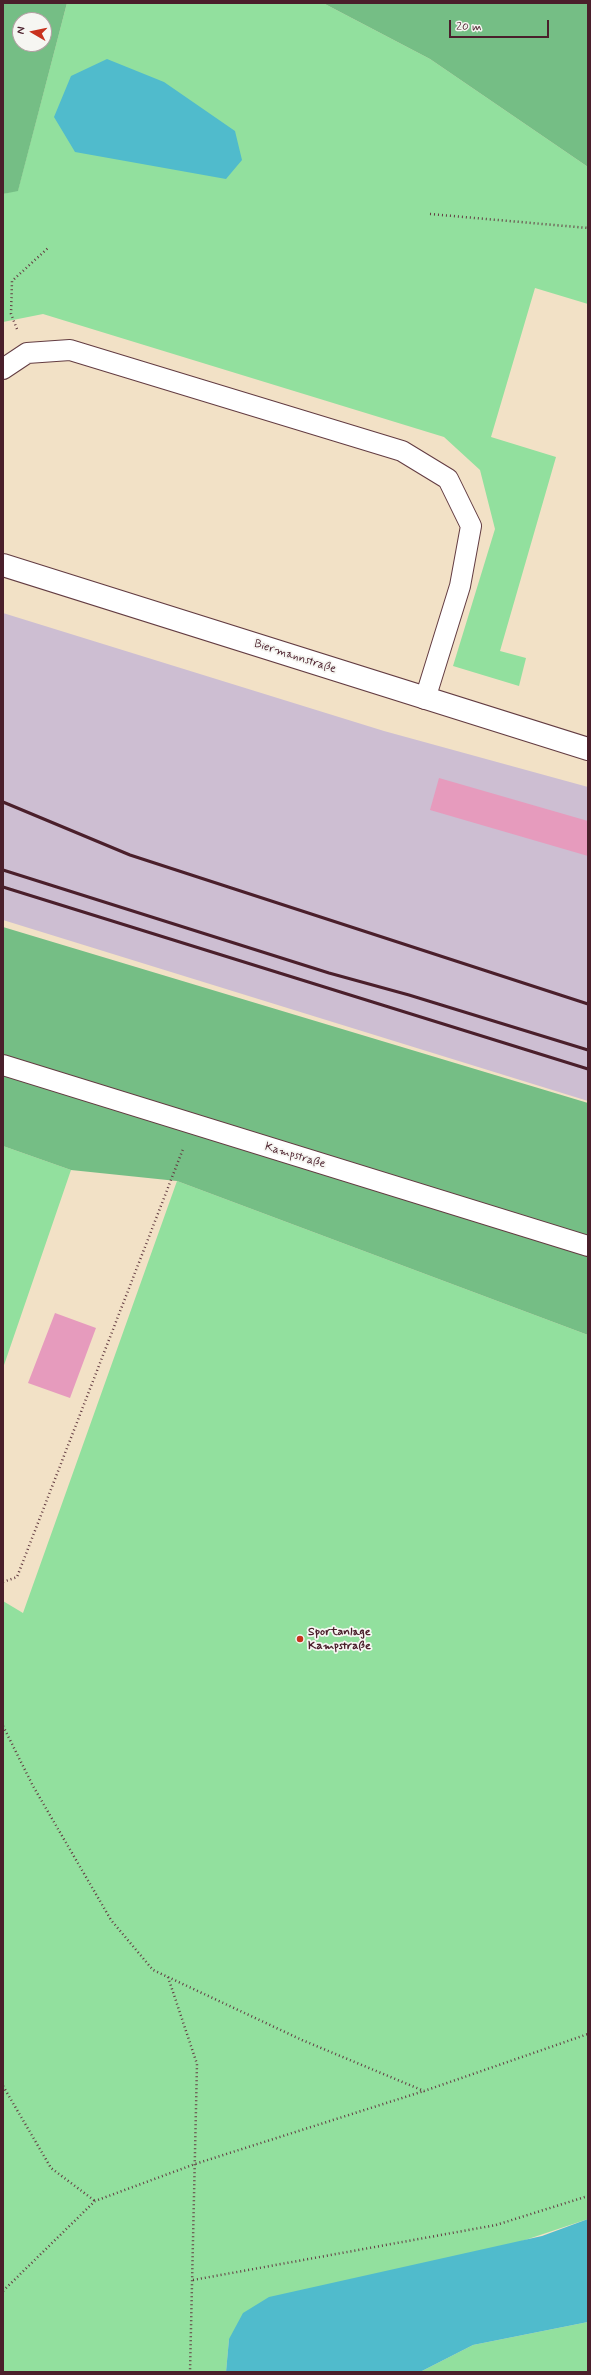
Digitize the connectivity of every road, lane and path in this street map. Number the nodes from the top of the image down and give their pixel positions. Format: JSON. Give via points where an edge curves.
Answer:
{"nodes":[{"id":1,"x":430,"y":214,"type":"dead end"},
{"id":2,"x":588,"y":228,"type":"edge"},
{"id":3,"x":48,"y":248,"type":"dead end"},
{"id":4,"x":27,"y":353,"type":"junction"},
{"id":5,"x":3,"y":369,"type":"edge"},
{"id":6,"x":3,"y":565,"type":"edge"},
{"id":7,"x":426,"y":699,"type":"junction"},
{"id":8,"x":588,"y":749,"type":"edge"},
{"id":9,"x":3,"y":1065,"type":"edge"},
{"id":10,"x":193,"y":1124,"type":"junction"},
{"id":11,"x":588,"y":1246,"type":"edge"},
{"id":12,"x":3,"y":1582,"type":"edge"},
{"id":13,"x":3,"y":1726,"type":"edge"},
{"id":14,"x":168,"y":1977,"type":"junction"},
{"id":15,"x":588,"y":2034,"type":"edge"},
{"id":16,"x":3,"y":2086,"type":"edge"},
{"id":17,"x":424,"y":2091,"type":"junction"},
{"id":18,"x":195,"y":2164,"type":"junction"},
{"id":19,"x":588,"y":2196,"type":"edge"},
{"id":20,"x":95,"y":2201,"type":"junction"},
{"id":21,"x":192,"y":2280,"type":"junction"},
{"id":22,"x":3,"y":2291,"type":"edge"},
{"id":23,"x":190,"y":2372,"type":"edge"}],
"edges":[{"from":1,"to":2,"type":"path"},
{"from":3,"to":4,"type":"path","via":[[12,281],[12,314]]},
{"from":4,"to":5,"type":"lane"},
{"from":4,"to":7,"type":"lane","via":[[70,350],[402,451],[448,479],[471,526],[460,586]]},
{"from":6,"to":7,"type":"street","name":"Biermannstraße"},
{"from":7,"to":8,"type":"street","name":"Biermannstraße"},
{"from":9,"to":10,"type":"lane","name":"Kampstraße"},
{"from":10,"to":11,"type":"lane","name":"Kampstraße"},
{"from":10,"to":12,"type":"path","via":[[17,1577]]},
{"from":13,"to":14,"type":"path","via":[[33,1786],[110,1920],[153,1970]]},
{"from":14,"to":17,"type":"path","via":[[302,2040]]},
{"from":14,"to":18,"type":"path","via":[[197,2064]]},
{"from":15,"to":17,"type":"path"},
{"from":16,"to":20,"type":"path","via":[[51,2168]]},
{"from":17,"to":18,"type":"path"},
{"from":18,"to":20,"type":"path"},
{"from":18,"to":21,"type":"path"},
{"from":19,"to":21,"type":"path","via":[[496,2226]]},
{"from":20,"to":22,"type":"path"},
{"from":21,"to":23,"type":"path"}]}
